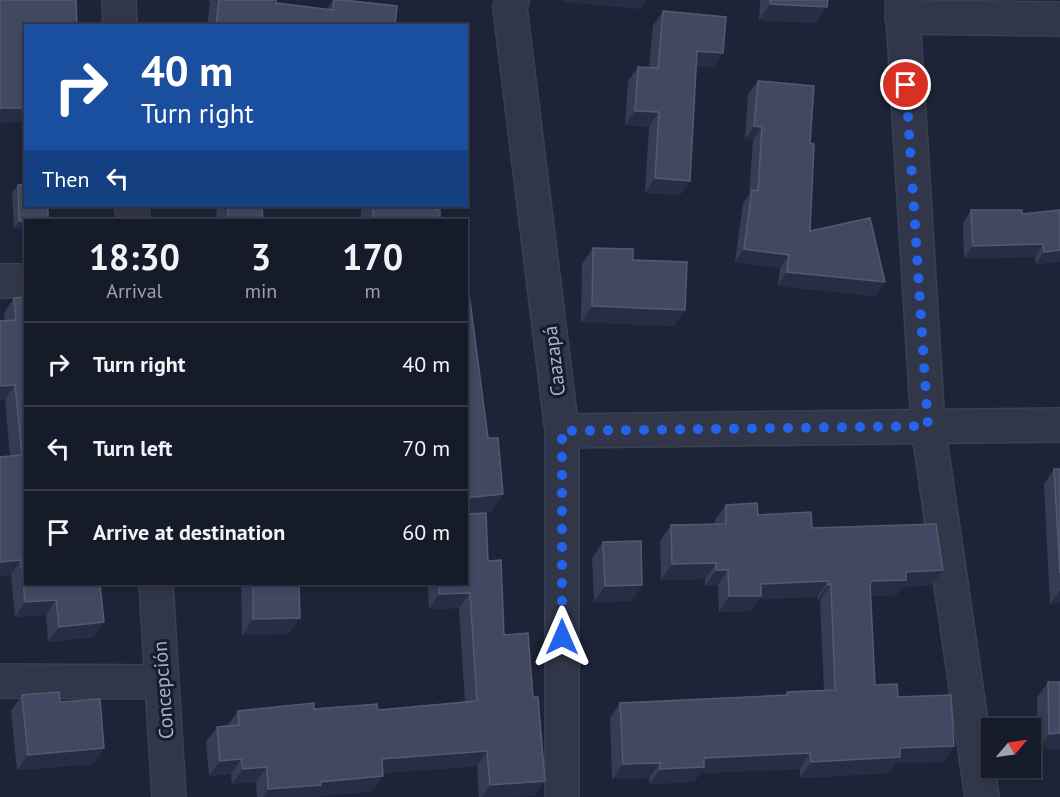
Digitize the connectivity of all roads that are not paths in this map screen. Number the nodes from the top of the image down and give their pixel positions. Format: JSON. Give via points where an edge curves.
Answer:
{"nodes":[{"id":1,"x":118,"y":0,"type":"edge"},
{"id":2,"x":512,"y":0,"type":"edge"},
{"id":3,"x":902,"y":9,"type":"edge"},
{"id":4,"x":1060,"y":19,"type":"edge"},
{"id":5,"x":120,"y":24,"type":"edge"},
{"id":6,"x":0,"y":281,"type":"edge"},
{"id":7,"x":24,"y":281,"type":"edge"},
{"id":8,"x":1060,"y":425,"type":"edge"},
{"id":9,"x":928,"y":426,"type":"junction"},
{"id":10,"x":562,"y":431,"type":"junction"},
{"id":11,"x":156,"y":585,"type":"edge"},
{"id":12,"x":0,"y":681,"type":"edge"},
{"id":13,"x":162,"y":682,"type":"junction"},
{"id":14,"x":169,"y":797,"type":"edge"},
{"id":15,"x":562,"y":797,"type":"edge"},
{"id":16,"x":982,"y":797,"type":"edge"}],
"edges":[{"from":1,"to":5,"type":"street"},
{"from":2,"to":10,"type":"street","name":"Caazapá"},
{"from":3,"to":4,"type":"street"},
{"from":3,"to":9,"type":"street"},
{"from":6,"to":7,"type":"street"},
{"from":8,"to":9,"type":"street"},
{"from":9,"to":10,"type":"street"},
{"from":9,"to":16,"type":"street"},
{"from":10,"to":15,"type":"street","name":"Caazapá"},
{"from":11,"to":13,"type":"street","name":"Concepción"},
{"from":12,"to":13,"type":"street"},
{"from":13,"to":14,"type":"street","name":"Concepción"}]}
